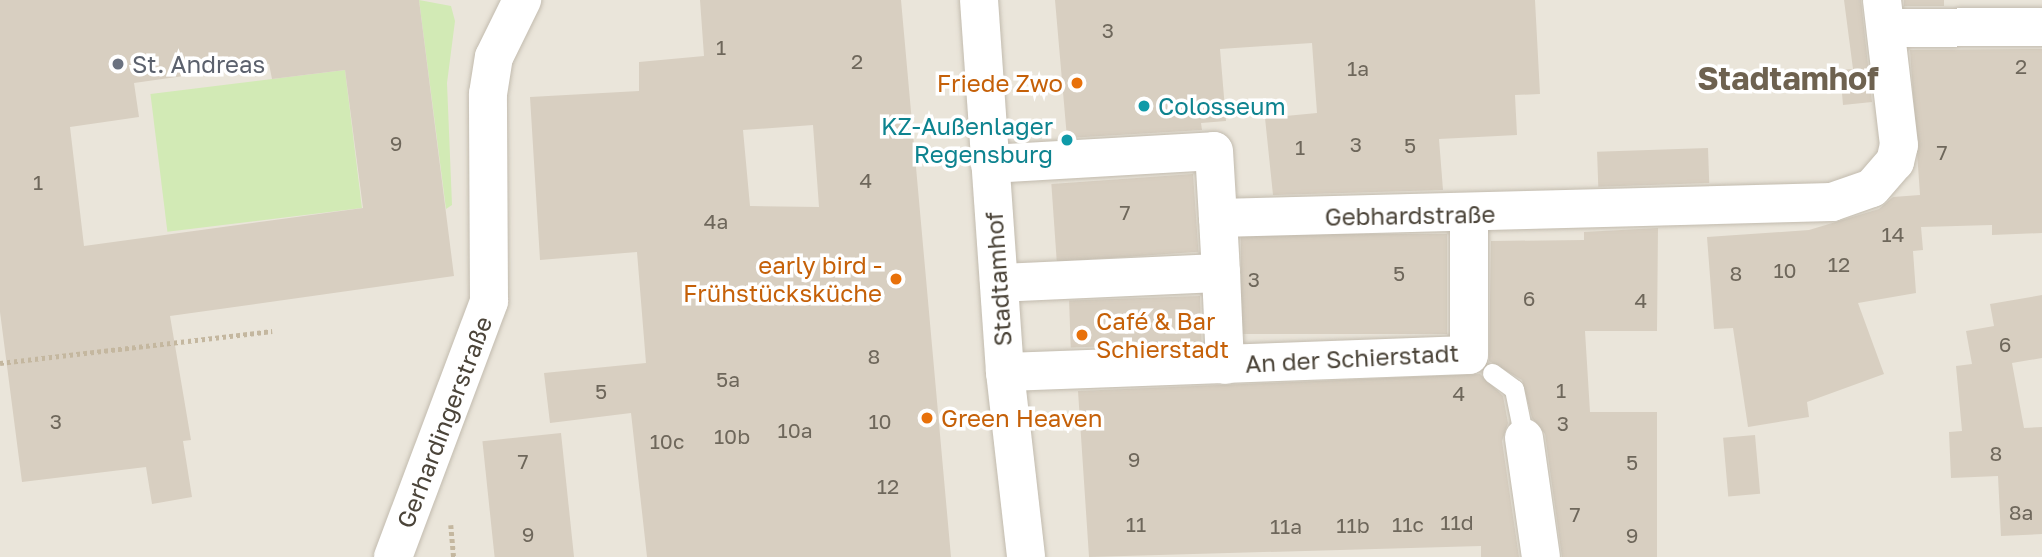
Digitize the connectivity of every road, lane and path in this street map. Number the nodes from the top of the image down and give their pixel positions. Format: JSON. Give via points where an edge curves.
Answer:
{"nodes":[{"id":1,"x":522,"y":0,"type":"edge"},
{"id":2,"x":979,"y":0,"type":"edge"},
{"id":3,"x":1884,"y":14,"type":"edge"},
{"id":4,"x":2042,"y":27,"type":"edge"},
{"id":5,"x":990,"y":164,"type":"junction"},
{"id":6,"x":1469,"y":214,"type":"junction"},
{"id":7,"x":1218,"y":218,"type":"junction"},
{"id":8,"x":1221,"y":273,"type":"junction"},
{"id":9,"x":999,"y":283,"type":"junction"},
{"id":10,"x":272,"y":331,"type":"dead end"},
{"id":11,"x":0,"y":363,"type":"edge"},
{"id":12,"x":1479,"y":363,"type":"junction"},
{"id":13,"x":1225,"y":365,"type":"junction"},
{"id":14,"x":1005,"y":372,"type":"junction"},
{"id":15,"x":1524,"y":438,"type":"joint"},
{"id":16,"x":393,"y":557,"type":"edge"},
{"id":17,"x":1026,"y":557,"type":"edge"},
{"id":18,"x":1541,"y":557,"type":"edge"}],
"edges":[{"from":1,"to":16,"type":"street","name":"Gerhardingerstraße","via":[[494,58],[488,94],[489,302]]},
{"from":2,"to":5,"type":"street","name":"Stadtamhof"},
{"from":3,"to":4,"type":"street"},
{"from":3,"to":6,"type":"street","name":"Gebhardstraße","via":[[1899,145],[1887,174],[1872,188],[1832,202]]},
{"from":5,"to":7,"type":"street","via":[[1214,151]]},
{"from":5,"to":9,"type":"street","name":"Stadtamhof"},
{"from":6,"to":7,"type":"street","name":"Gebhardstraße"},
{"from":6,"to":12,"type":"street","name":"An der Schierstadt"},
{"from":7,"to":8,"type":"street","name":"An der Schierstadt"},
{"from":8,"to":9,"type":"street"},
{"from":8,"to":13,"type":"street","name":"An der Schierstadt"},
{"from":9,"to":14,"type":"street","name":"Stadtamhof"},
{"from":10,"to":11,"type":"path"},
{"from":12,"to":13,"type":"street","name":"An der Schierstadt"},
{"from":12,"to":15,"type":"lane","via":[[1514,389]]},
{"from":13,"to":14,"type":"street","name":"An der Schierstadt"},
{"from":14,"to":17,"type":"street","name":"Stadtamhof"},
{"from":15,"to":18,"type":"street"}]}
